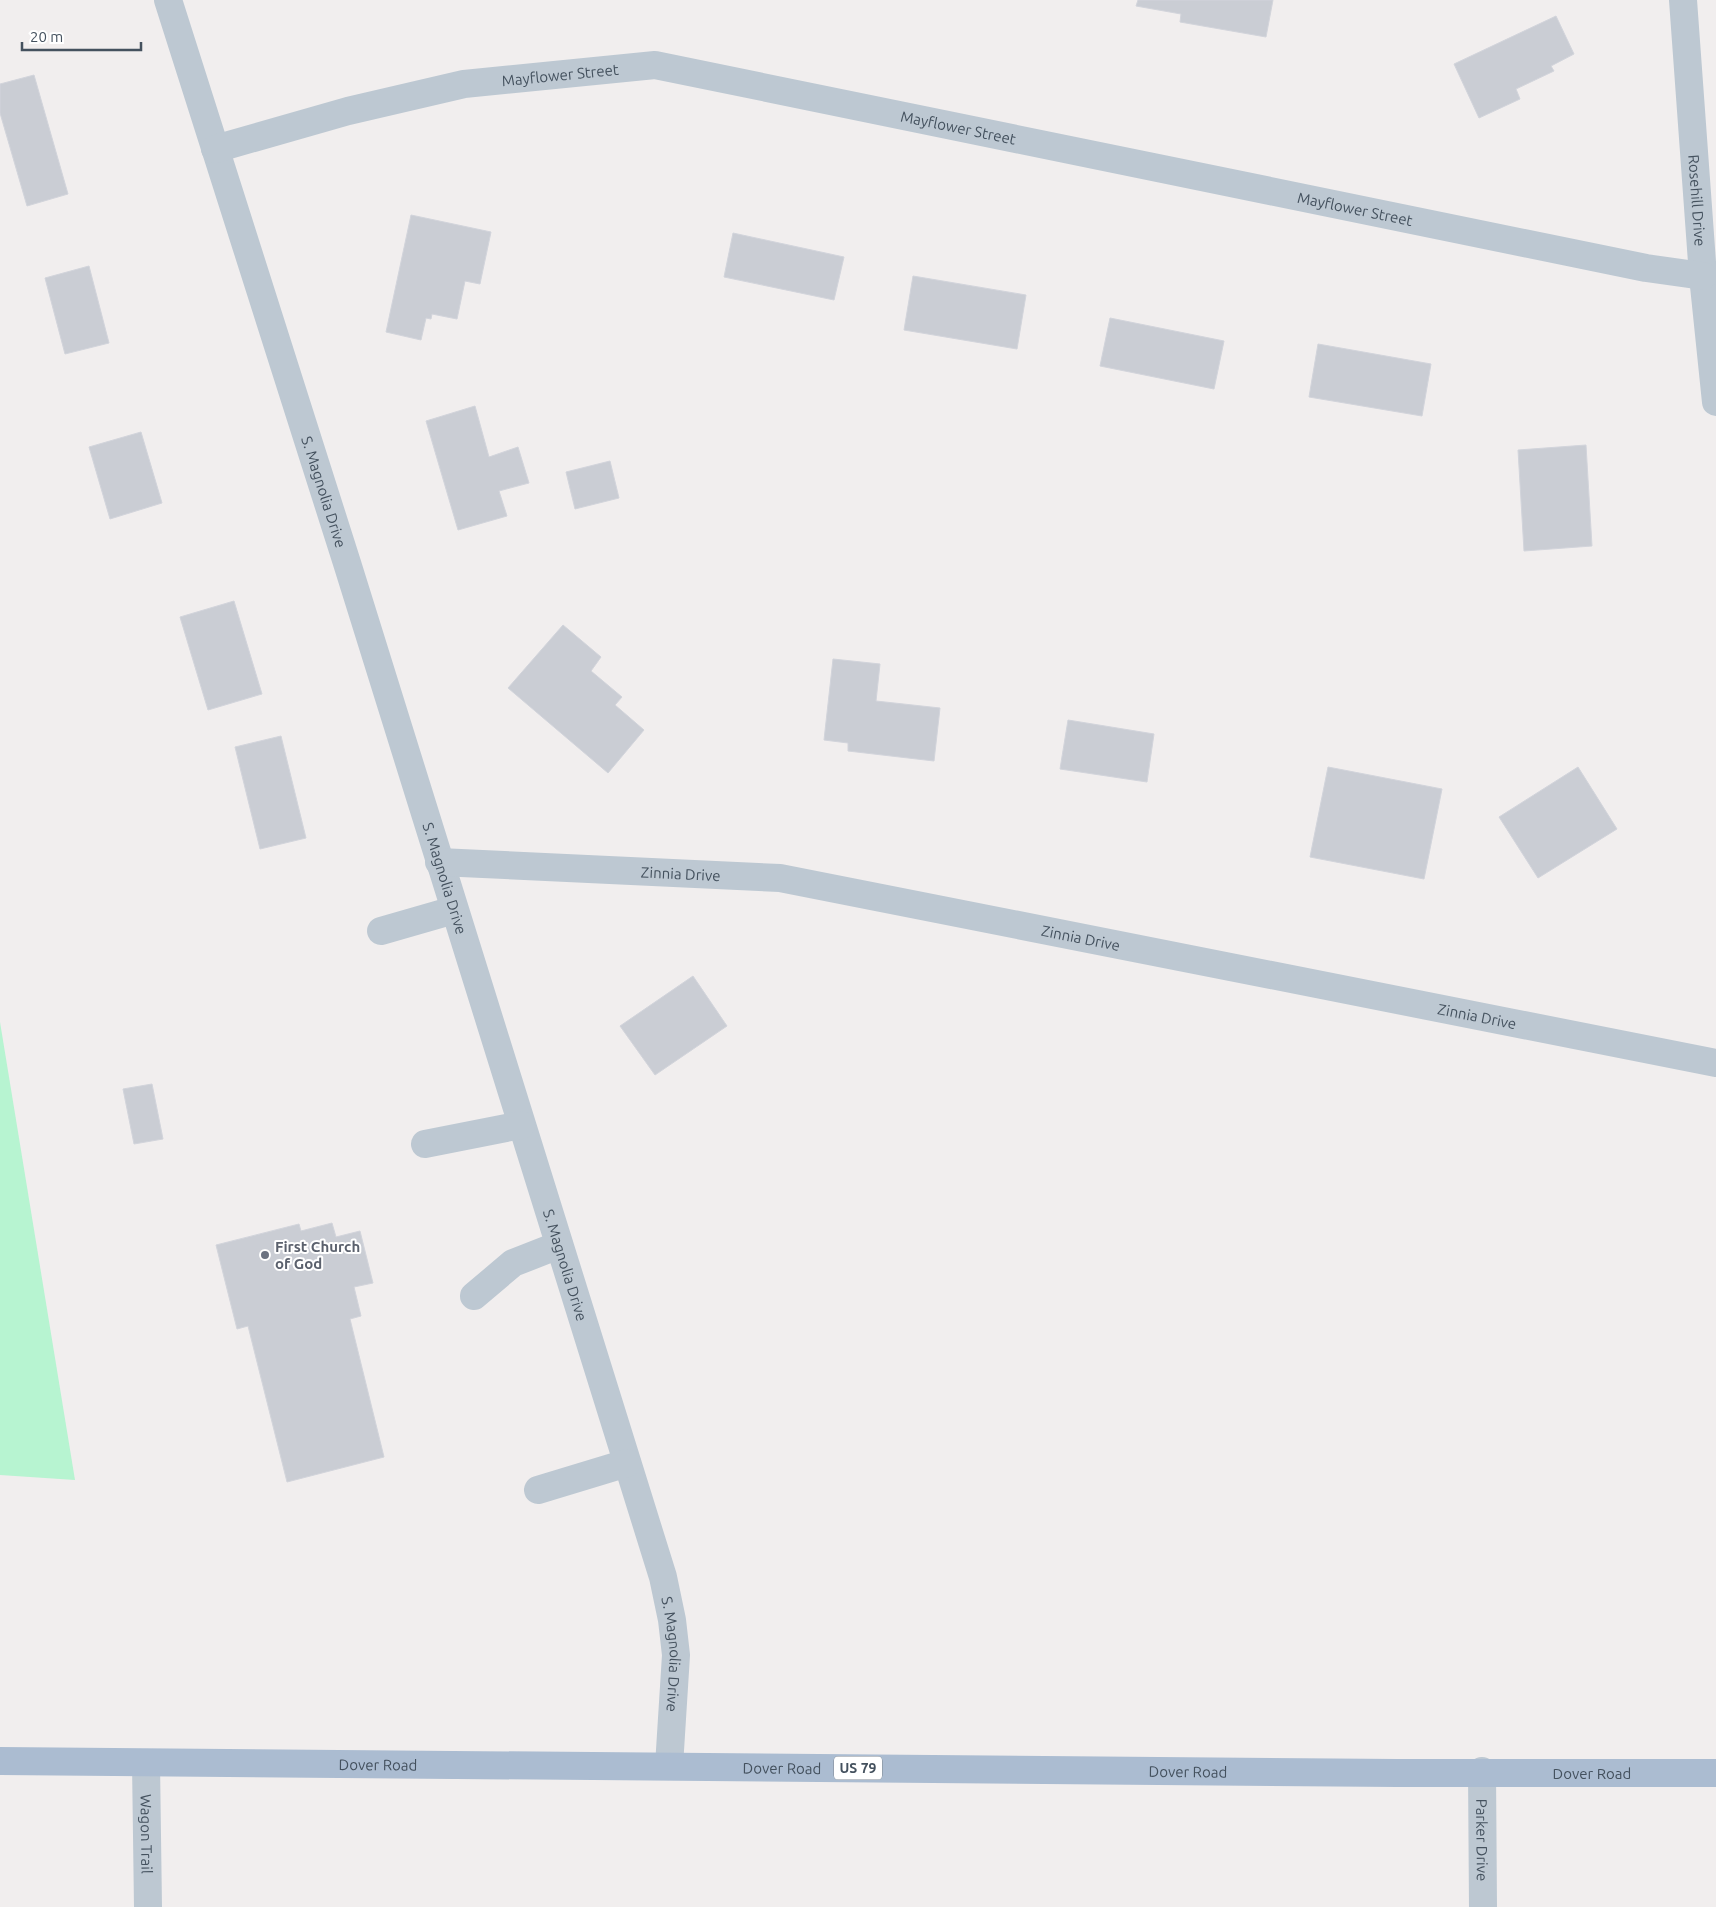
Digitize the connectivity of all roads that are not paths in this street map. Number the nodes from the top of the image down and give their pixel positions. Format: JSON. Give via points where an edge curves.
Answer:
{"nodes":[{"id":1,"x":168,"y":0,"type":"edge"},
{"id":2,"x":1683,"y":0,"type":"edge"},
{"id":3,"x":215,"y":149,"type":"junction"},
{"id":4,"x":1703,"y":276,"type":"junction"},
{"id":5,"x":1716,"y":402,"type":"edge"},
{"id":6,"x":439,"y":862,"type":"junction"},
{"id":7,"x":454,"y":910,"type":"junction"},
{"id":8,"x":381,"y":931,"type":"dead end"},
{"id":9,"x":1716,"y":1063,"type":"edge"},
{"id":10,"x":521,"y":1125,"type":"junction"},
{"id":11,"x":425,"y":1144,"type":"dead end"},
{"id":12,"x":559,"y":1246,"type":"junction"},
{"id":13,"x":474,"y":1296,"type":"dead end"},
{"id":14,"x":627,"y":1463,"type":"junction"},
{"id":15,"x":538,"y":1490,"type":"dead end"},
{"id":16,"x":0,"y":1762,"type":"edge"},
{"id":17,"x":146,"y":1763,"type":"junction"},
{"id":18,"x":669,"y":1766,"type":"junction"},
{"id":19,"x":1482,"y":1771,"type":"junction"},
{"id":20,"x":1716,"y":1773,"type":"edge"},
{"id":21,"x":148,"y":1907,"type":"edge"},
{"id":22,"x":1483,"y":1907,"type":"edge"}],
"edges":[{"from":1,"to":3,"type":"street","name":"S. Magnolia Drive"},
{"from":2,"to":4,"type":"street","name":"Rosehill Drive"},
{"from":3,"to":4,"type":"street","name":"Mayflower Street","via":[[348,111],[464,84],[655,65],[1646,268]]},
{"from":3,"to":6,"type":"street","name":"S. Magnolia Drive"},
{"from":4,"to":5,"type":"street","name":"Rosehill Drive"},
{"from":6,"to":7,"type":"street","name":"S. Magnolia Drive"},
{"from":6,"to":9,"type":"street","name":"Zinnia Drive","via":[[780,878]]},
{"from":7,"to":8,"type":"street"},
{"from":7,"to":10,"type":"street","name":"S. Magnolia Drive"},
{"from":10,"to":11,"type":"street"},
{"from":10,"to":12,"type":"street","name":"S. Magnolia Drive"},
{"from":12,"to":13,"type":"street","via":[[513,1263]]},
{"from":12,"to":14,"type":"street","name":"S. Magnolia Drive"},
{"from":14,"to":15,"type":"street"},
{"from":14,"to":18,"type":"street","name":"S. Magnolia Drive","via":[[663,1577],[672,1620],[676,1655]]},
{"from":16,"to":17,"type":"main road","name":"Dover Road","number":"US 79"},
{"from":17,"to":18,"type":"main road","name":"Dover Road","number":"US 79"},
{"from":17,"to":21,"type":"street","name":"Wagon Trail"},
{"from":18,"to":19,"type":"main road","name":"Dover Road","number":"US 79","via":[[1397,1773]]},
{"from":19,"to":20,"type":"main road","name":"Dover Road","number":"US 79"},
{"from":19,"to":22,"type":"street","name":"Parker Drive"}]}
